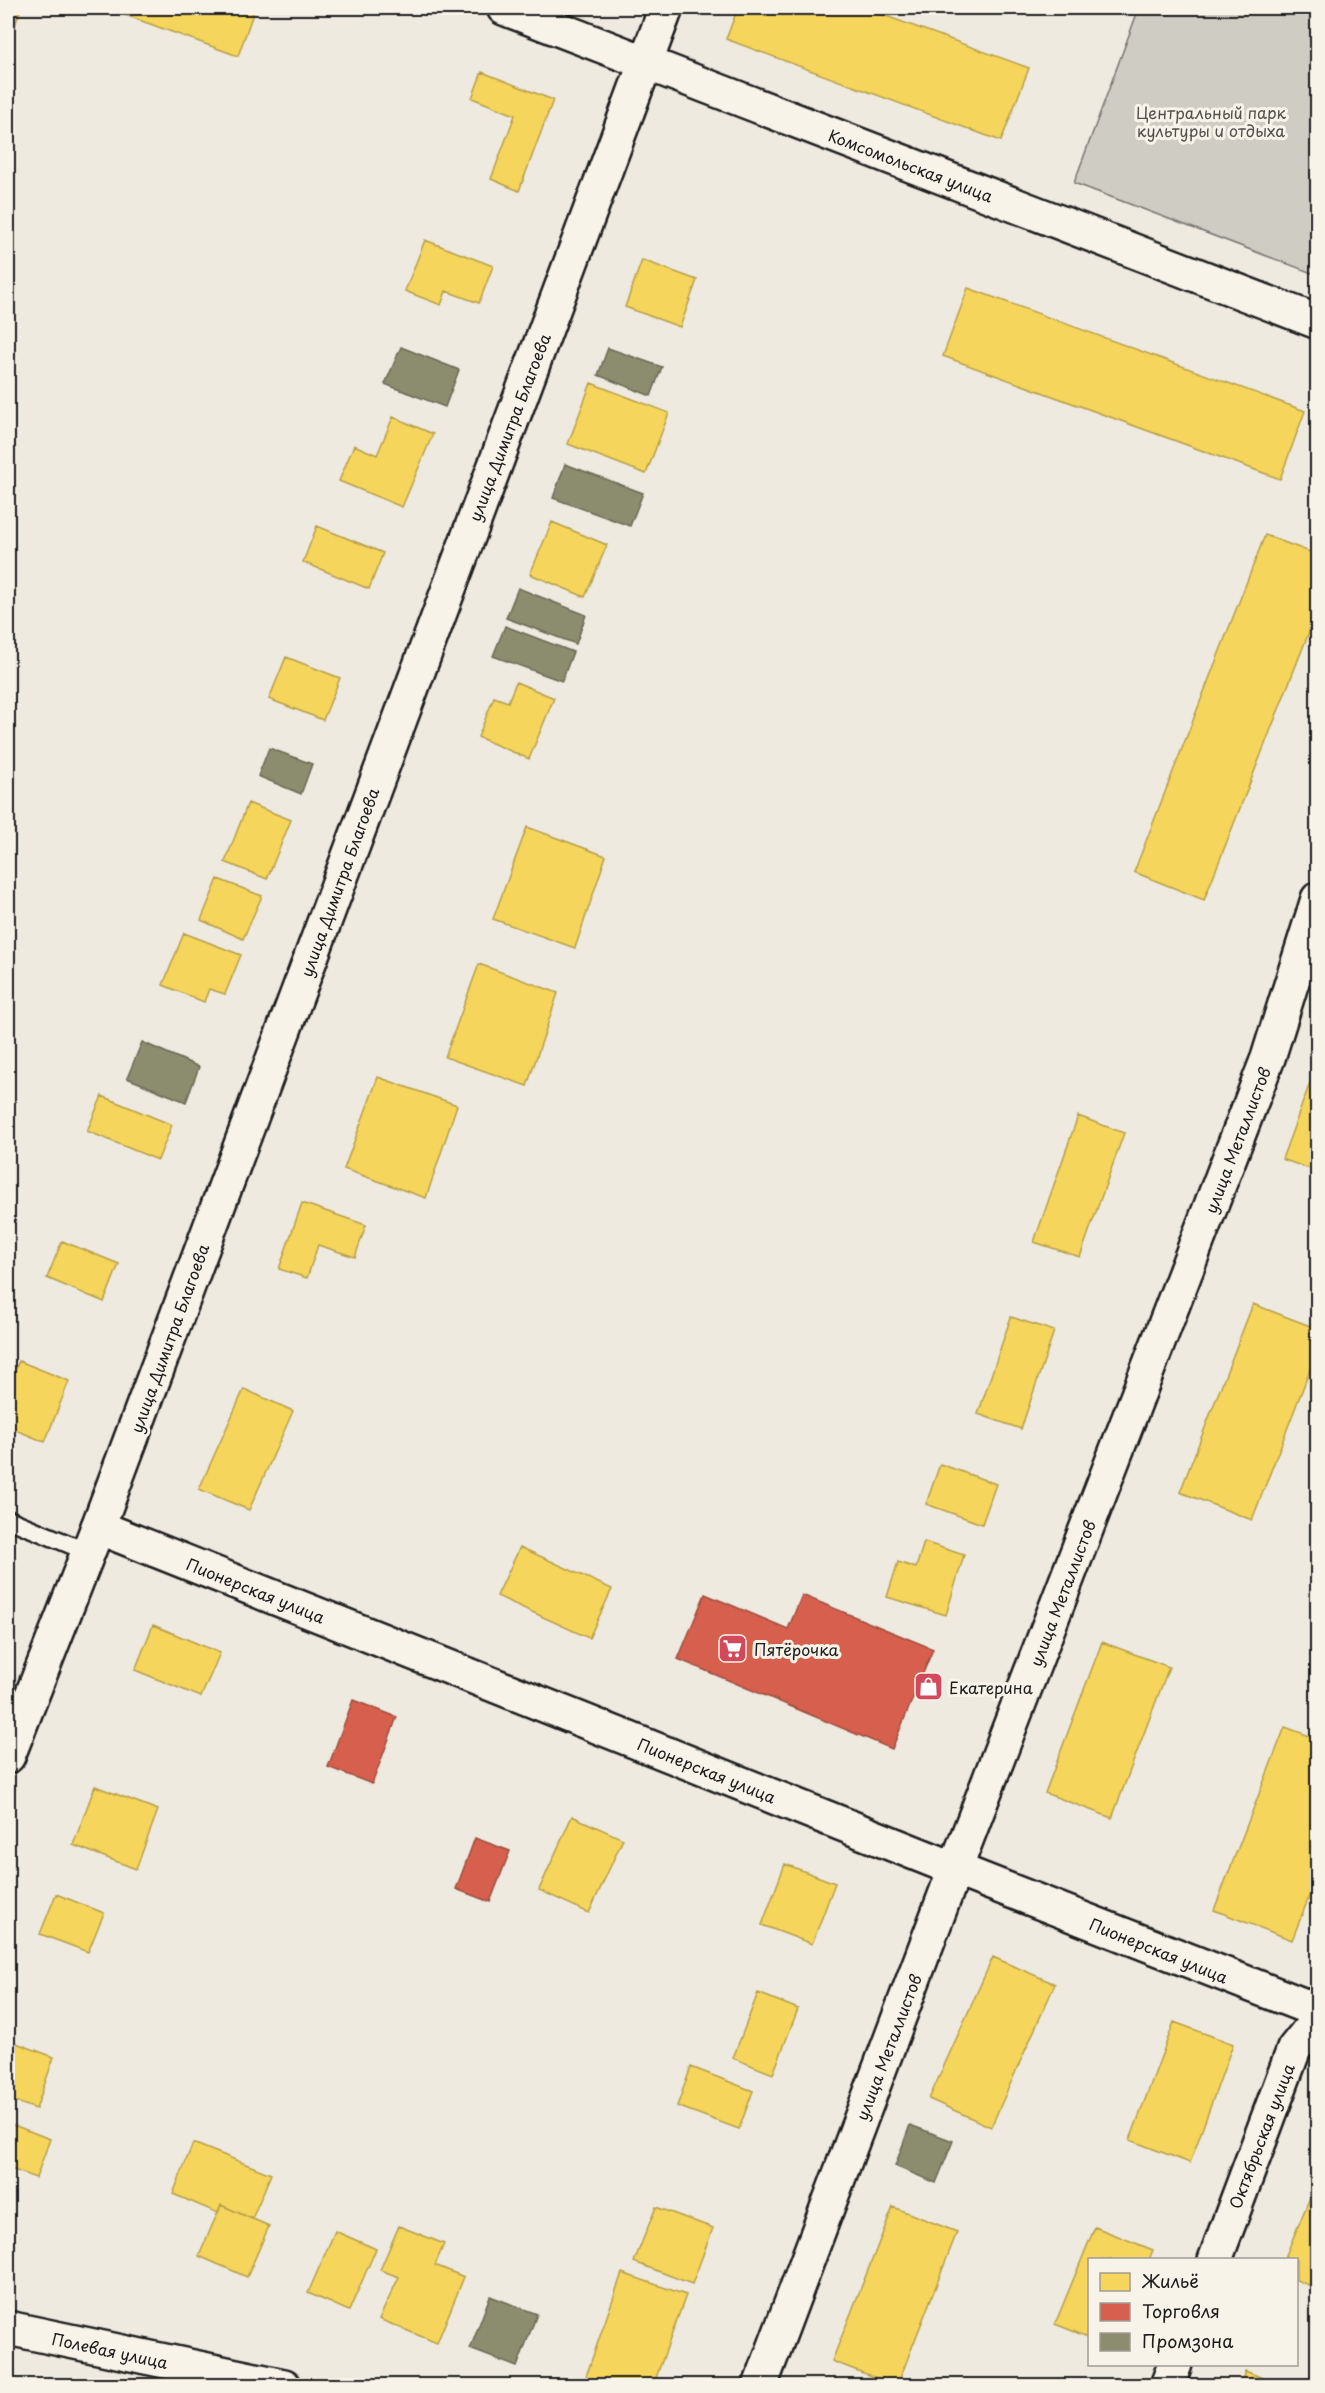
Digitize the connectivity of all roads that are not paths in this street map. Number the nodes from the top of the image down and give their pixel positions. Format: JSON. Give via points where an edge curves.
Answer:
{"nodes":[{"id":1,"x":504,"y":8,"type":"edge"},
{"id":2,"x":666,"y":8,"type":"edge"},
{"id":3,"x":645,"y":62,"type":"junction"},
{"id":4,"x":1317,"y":322,"type":"edge"},
{"id":5,"x":1317,"y":899,"type":"edge"},
{"id":6,"x":8,"y":1519,"type":"edge"},
{"id":7,"x":93,"y":1539,"type":"junction"},
{"id":8,"x":8,"y":1756,"type":"edge"},
{"id":9,"x":955,"y":1869,"type":"junction"},
{"id":10,"x":1317,"y":2011,"type":"edge"},
{"id":11,"x":1317,"y":2019,"type":"edge"},
{"id":12,"x":1215,"y":2258,"type":"edge"},
{"id":13,"x":8,"y":2328,"type":"edge"},
{"id":14,"x":1174,"y":2366,"type":"edge"},
{"id":15,"x":284,"y":2385,"type":"edge"},
{"id":16,"x":760,"y":2385,"type":"edge"},
{"id":17,"x":1167,"y":2385,"type":"edge"}],
"edges":[{"from":1,"to":3,"type":"street","name":"Комсомольская улица"},
{"from":2,"to":3,"type":"street","name":"улица Димитра Благоева"},
{"from":3,"to":4,"type":"street","name":"Комсомольская улица"},
{"from":3,"to":7,"type":"street","name":"улица Димитра Благоева"},
{"from":5,"to":9,"type":"street","name":"улица Металлистов","via":[[1268,1058]]},
{"from":6,"to":7,"type":"lane"},
{"from":7,"to":8,"type":"street","name":"улица Димитра Благоева"},
{"from":7,"to":9,"type":"street","name":"Пионерская улица"},
{"from":9,"to":10,"type":"street","name":"Пионерская улица"},
{"from":9,"to":16,"type":"street","name":"улица Металлистов"},
{"from":11,"to":12,"type":"street","name":"Октябрьская улица","via":[[1294,2049]]},
{"from":13,"to":15,"type":"street","name":"Полевая улица"},
{"from":14,"to":17,"type":"street"}]}
